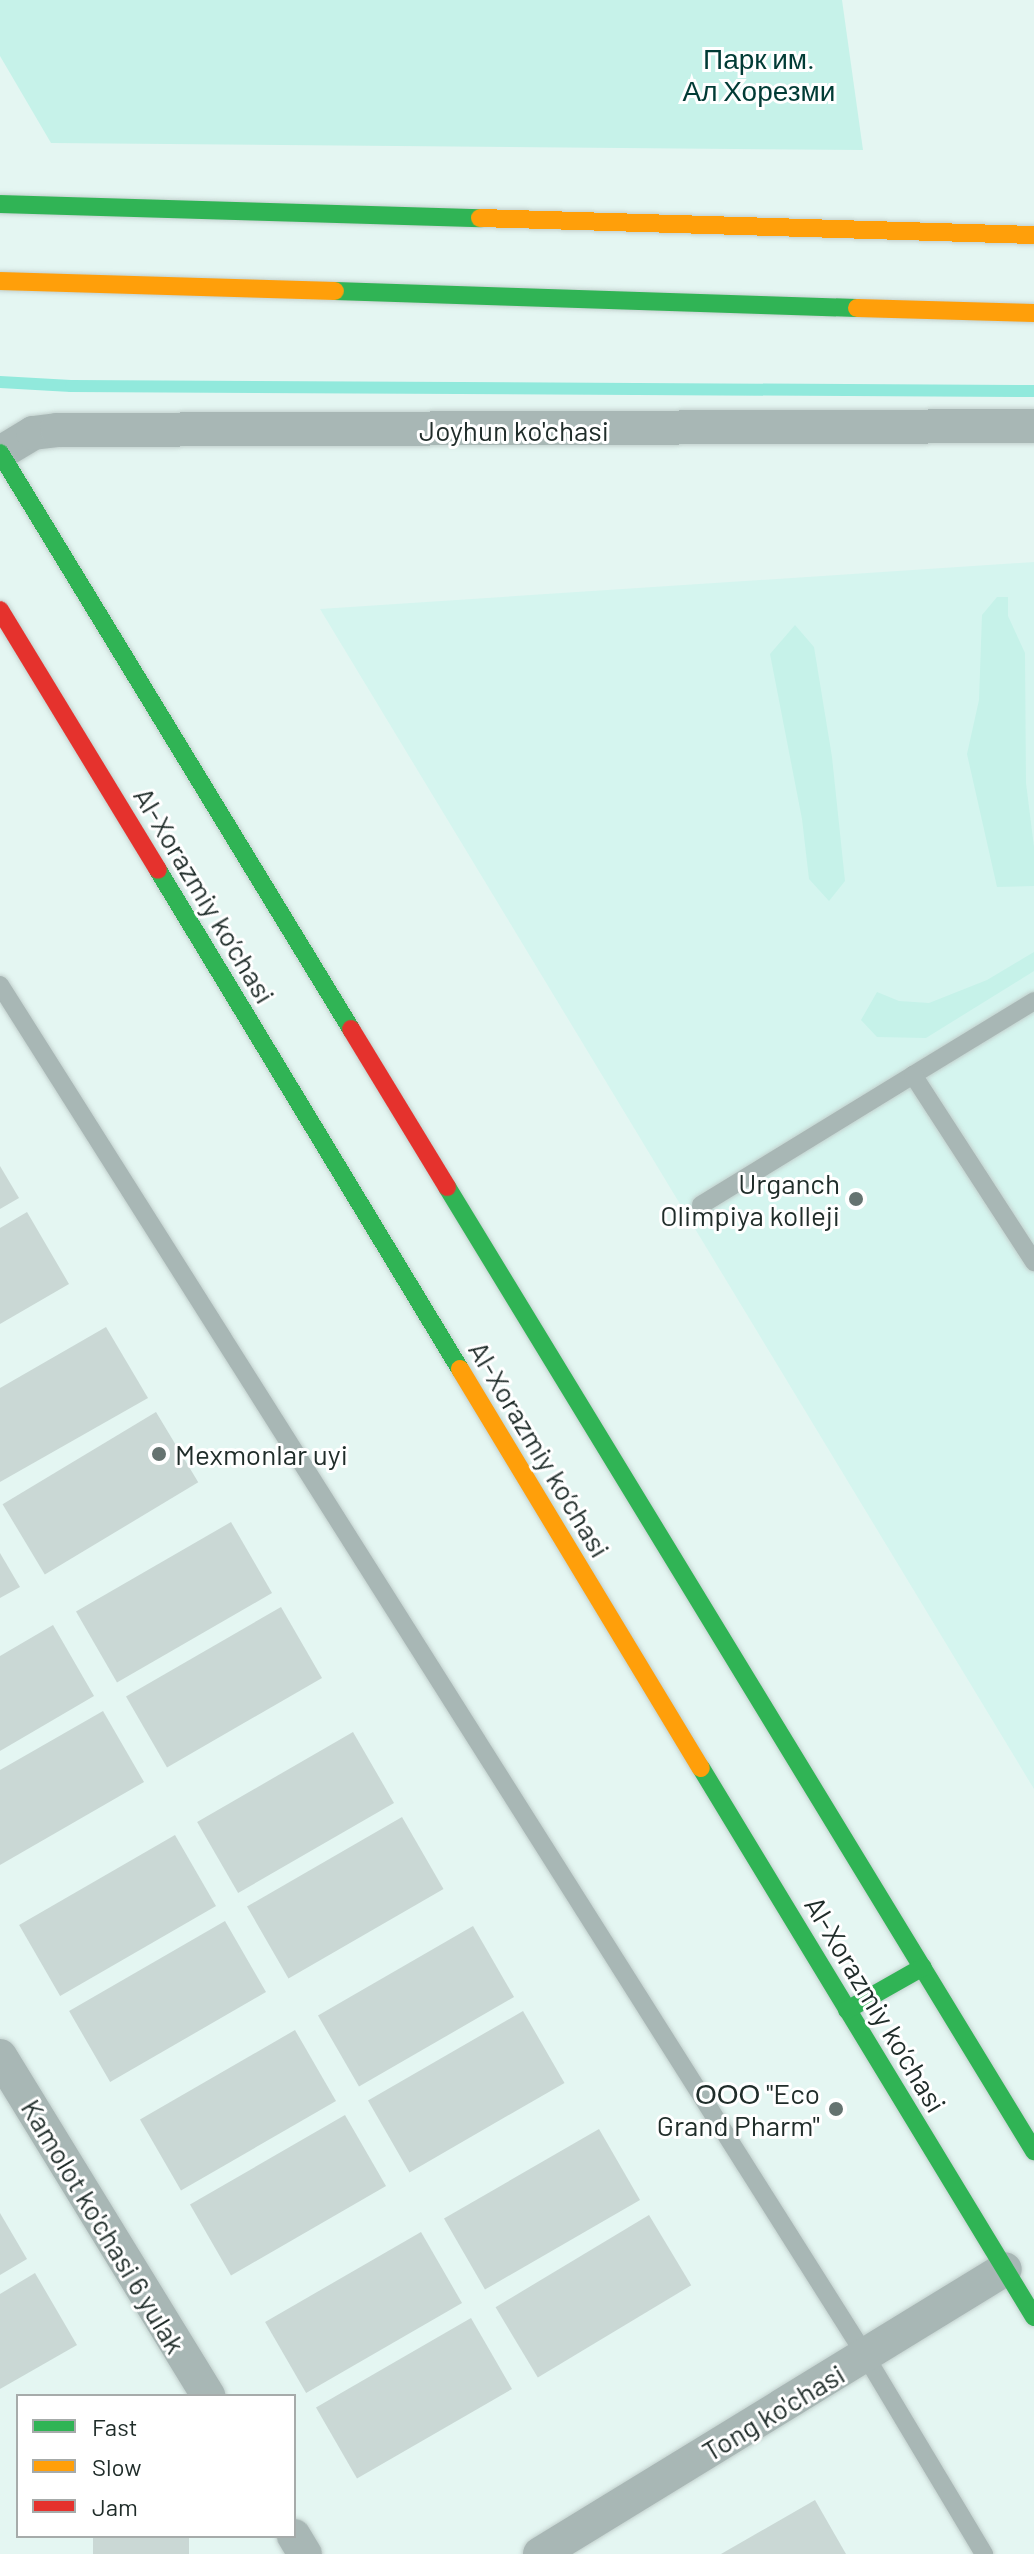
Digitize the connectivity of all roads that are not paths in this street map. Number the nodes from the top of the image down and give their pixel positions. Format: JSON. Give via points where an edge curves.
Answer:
{"nodes":[{"id":1,"x":0,"y":204,"type":"edge"},
{"id":2,"x":1034,"y":235,"type":"edge"},
{"id":3,"x":0,"y":281,"type":"edge"},
{"id":4,"x":1034,"y":313,"type":"edge"},
{"id":5,"x":1034,"y":426,"type":"edge"},
{"id":6,"x":0,"y":453,"type":"edge"},
{"id":7,"x":0,"y":610,"type":"edge"},
{"id":8,"x":0,"y":985,"type":"edge"},
{"id":9,"x":1034,"y":1001,"type":"edge"},
{"id":10,"x":913,"y":1075,"type":"junction"},
{"id":11,"x":701,"y":1205,"type":"dead end"},
{"id":12,"x":1034,"y":1262,"type":"edge"},
{"id":13,"x":923,"y":1967,"type":"junction"},
{"id":14,"x":847,"y":2010,"type":"junction"},
{"id":15,"x":0,"y":2056,"type":"edge"},
{"id":16,"x":1034,"y":2151,"type":"edge"},
{"id":17,"x":1005,"y":2269,"type":"junction"},
{"id":18,"x":1034,"y":2317,"type":"edge"},
{"id":19,"x":865,"y":2355,"type":"junction"},
{"id":20,"x":207,"y":2394,"type":"edge"},
{"id":21,"x":540,"y":2554,"type":"edge"},
{"id":22,"x":984,"y":2554,"type":"edge"}],
"edges":[{"from":1,"to":2,"type":"main road"},
{"from":3,"to":4,"type":"main road"},
{"from":5,"to":6,"type":"street","name":"Joyhun ko'chasi","via":[[57,430],[33,433]]},
{"from":6,"to":13,"type":"main road","name":"Al-Xorazmiy ko’chasi"},
{"from":7,"to":14,"type":"main road","name":"Al-Xorazmiy ko’chasi"},
{"from":8,"to":19,"type":"lane"},
{"from":9,"to":10,"type":"lane"},
{"from":10,"to":11,"type":"lane"},
{"from":10,"to":12,"type":"lane"},
{"from":13,"to":14,"type":"main road"},
{"from":13,"to":16,"type":"main road","name":"Al-Xorazmiy ko’chasi"},
{"from":14,"to":17,"type":"main road","name":"Al-Xorazmiy ko’chasi"},
{"from":15,"to":20,"type":"street","name":"Kamolot ko'chasi 6 yulak"},
{"from":17,"to":18,"type":"main road","name":"Al-Xorazmiy ko’chasi"},
{"from":17,"to":19,"type":"street","name":"Tong ko'chasi"},
{"from":19,"to":21,"type":"street","name":"Tong ko'chasi"},
{"from":19,"to":22,"type":"lane"}]}
